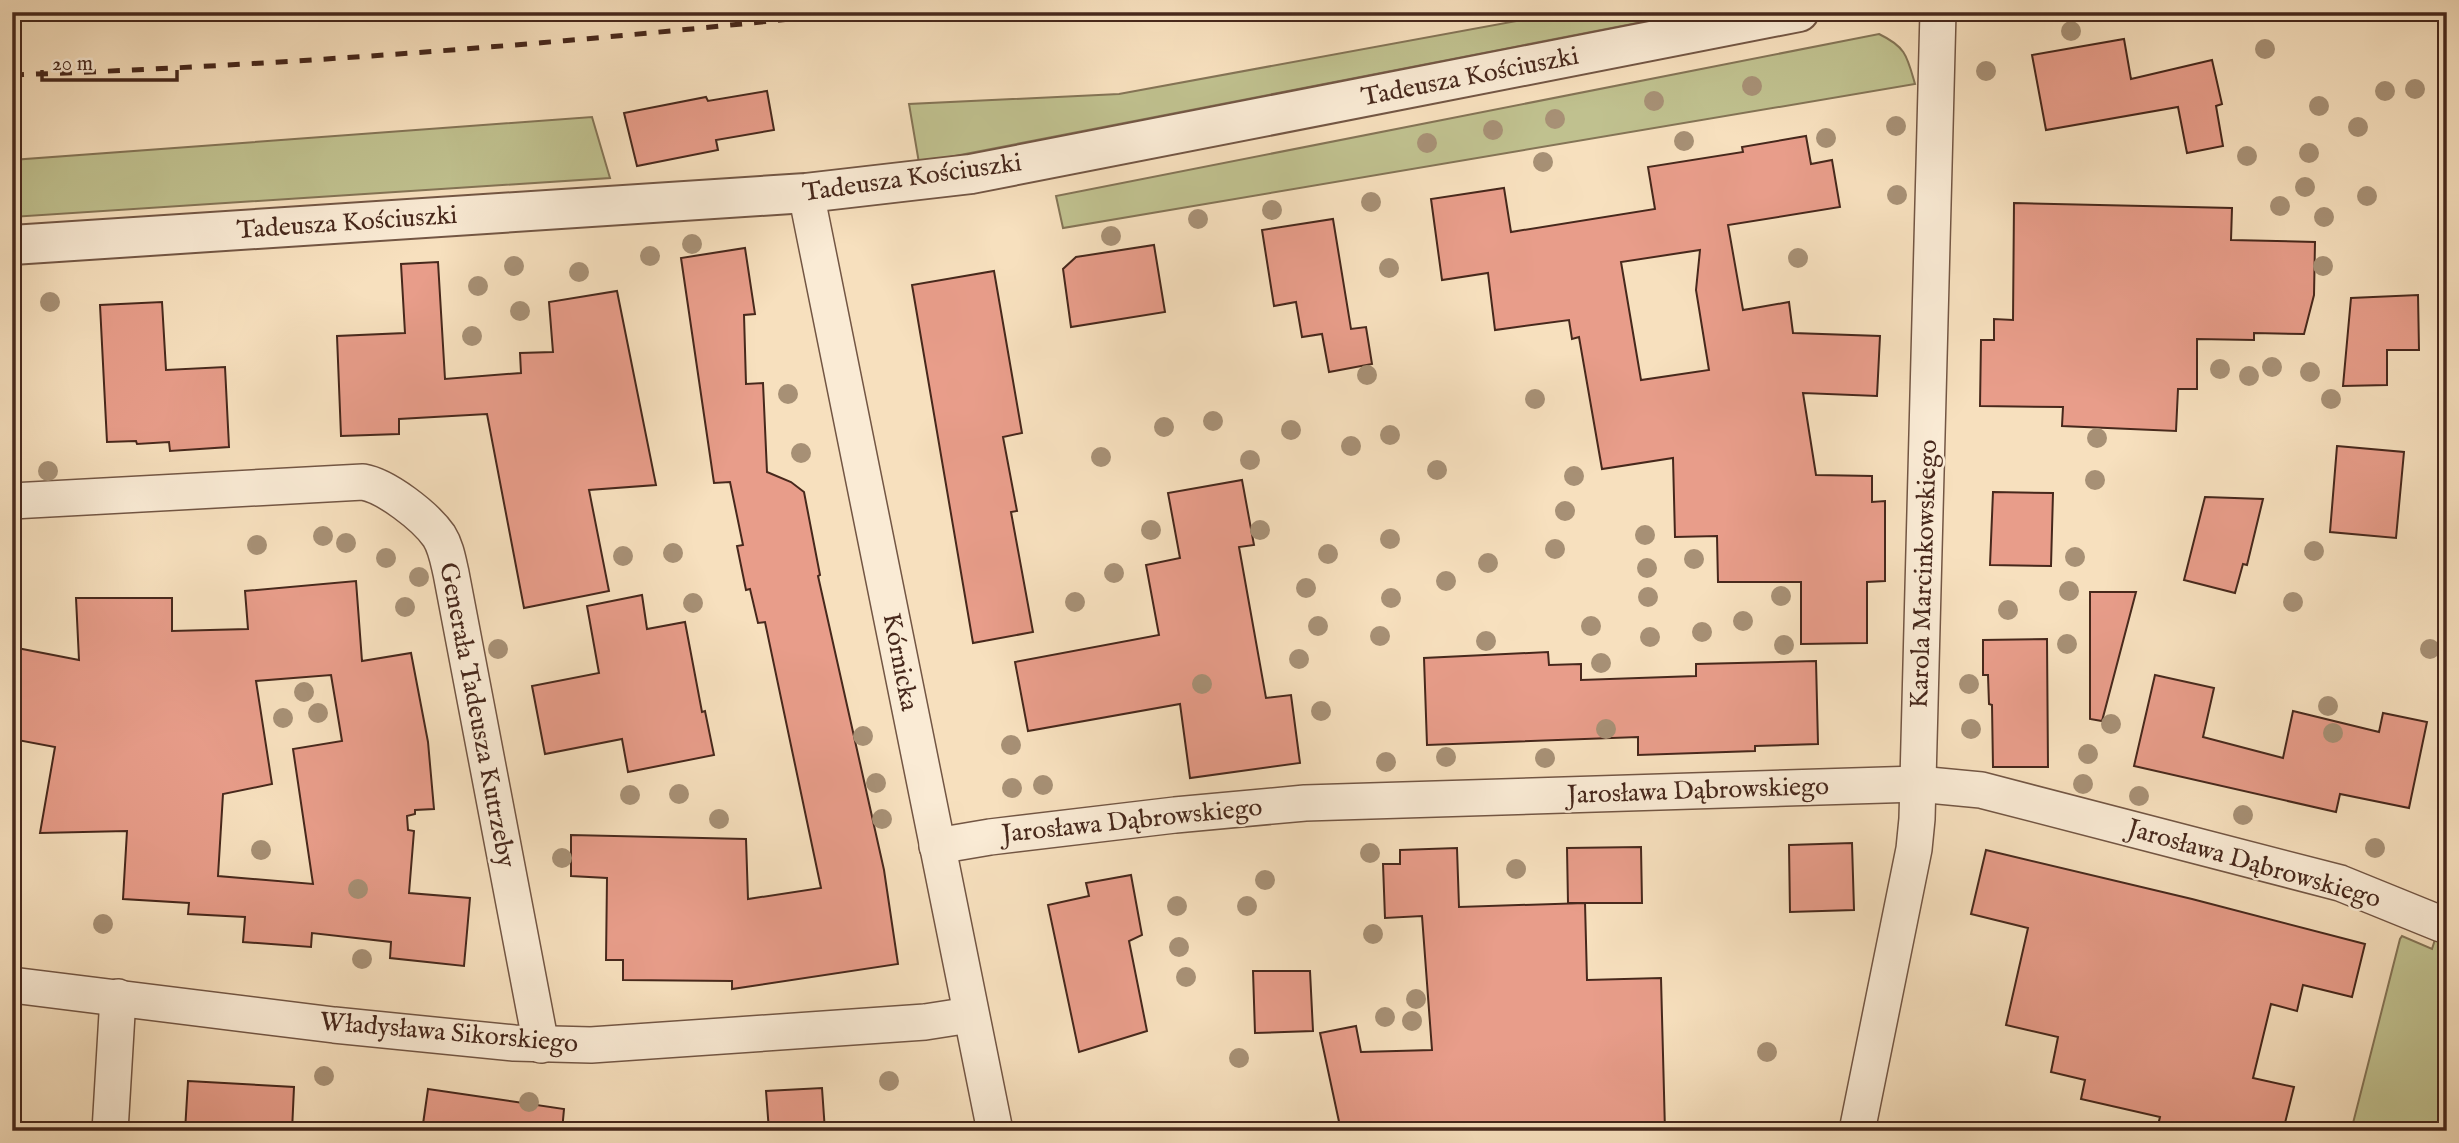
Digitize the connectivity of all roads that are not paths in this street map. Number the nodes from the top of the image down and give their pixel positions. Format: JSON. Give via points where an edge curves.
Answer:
{"nodes":[{"id":1,"x":1799,"y":12,"type":"edge"},
{"id":2,"x":1938,"y":12,"type":"edge"},
{"id":3,"x":806,"y":193,"type":"junction"},
{"id":4,"x":12,"y":245,"type":"edge"},
{"id":5,"x":12,"y":501,"type":"edge"},
{"id":6,"x":1918,"y":784,"type":"junction"},
{"id":7,"x":937,"y":846,"type":"junction"},
{"id":8,"x":2441,"y":924,"type":"dead end"},
{"id":9,"x":12,"y":985,"type":"edge"},
{"id":10,"x":118,"y":997,"type":"junction"},
{"id":11,"x":971,"y":1015,"type":"junction"},
{"id":12,"x":541,"y":1045,"type":"junction"},
{"id":13,"x":110,"y":1131,"type":"edge"},
{"id":14,"x":996,"y":1131,"type":"edge"},
{"id":15,"x":1857,"y":1131,"type":"edge"}],
"edges":[{"from":1,"to":3,"type":"street","name":"Tadeusza Kościuszki","via":[[984,171]]},
{"from":2,"to":6,"type":"street","name":"Karola Marcinkowskiego"},
{"from":3,"to":4,"type":"street","name":"Tadeusza Kościuszki"},
{"from":3,"to":7,"type":"street","name":"Kórnicka"},
{"from":5,"to":12,"type":"street","name":"Generała Tadeusza Kutrzeby","via":[[354,481],[384,489],[429,525],[439,536],[448,560]]},
{"from":6,"to":7,"type":"street","name":"Jarosława Dąbrowskiego","via":[[1305,803],[1043,830]]},
{"from":6,"to":8,"type":"street","name":"Jarosława Dąbrowskiego","via":[[1981,790],[2340,883]]},
{"from":6,"to":15,"type":"street","name":"Karola Marcinkowskiego","via":[[1914,849]]},
{"from":7,"to":11,"type":"street","name":"Kórnicka"},
{"from":9,"to":10,"type":"street","name":"Władysława Sikorskiego"},
{"from":10,"to":12,"type":"street","name":"Władysława Sikorskiego"},
{"from":10,"to":13,"type":"street"},
{"from":11,"to":12,"type":"street","name":"Władysława Sikorskiego","via":[[925,1022]]},
{"from":11,"to":14,"type":"street","name":"Kórnicka"}]}
